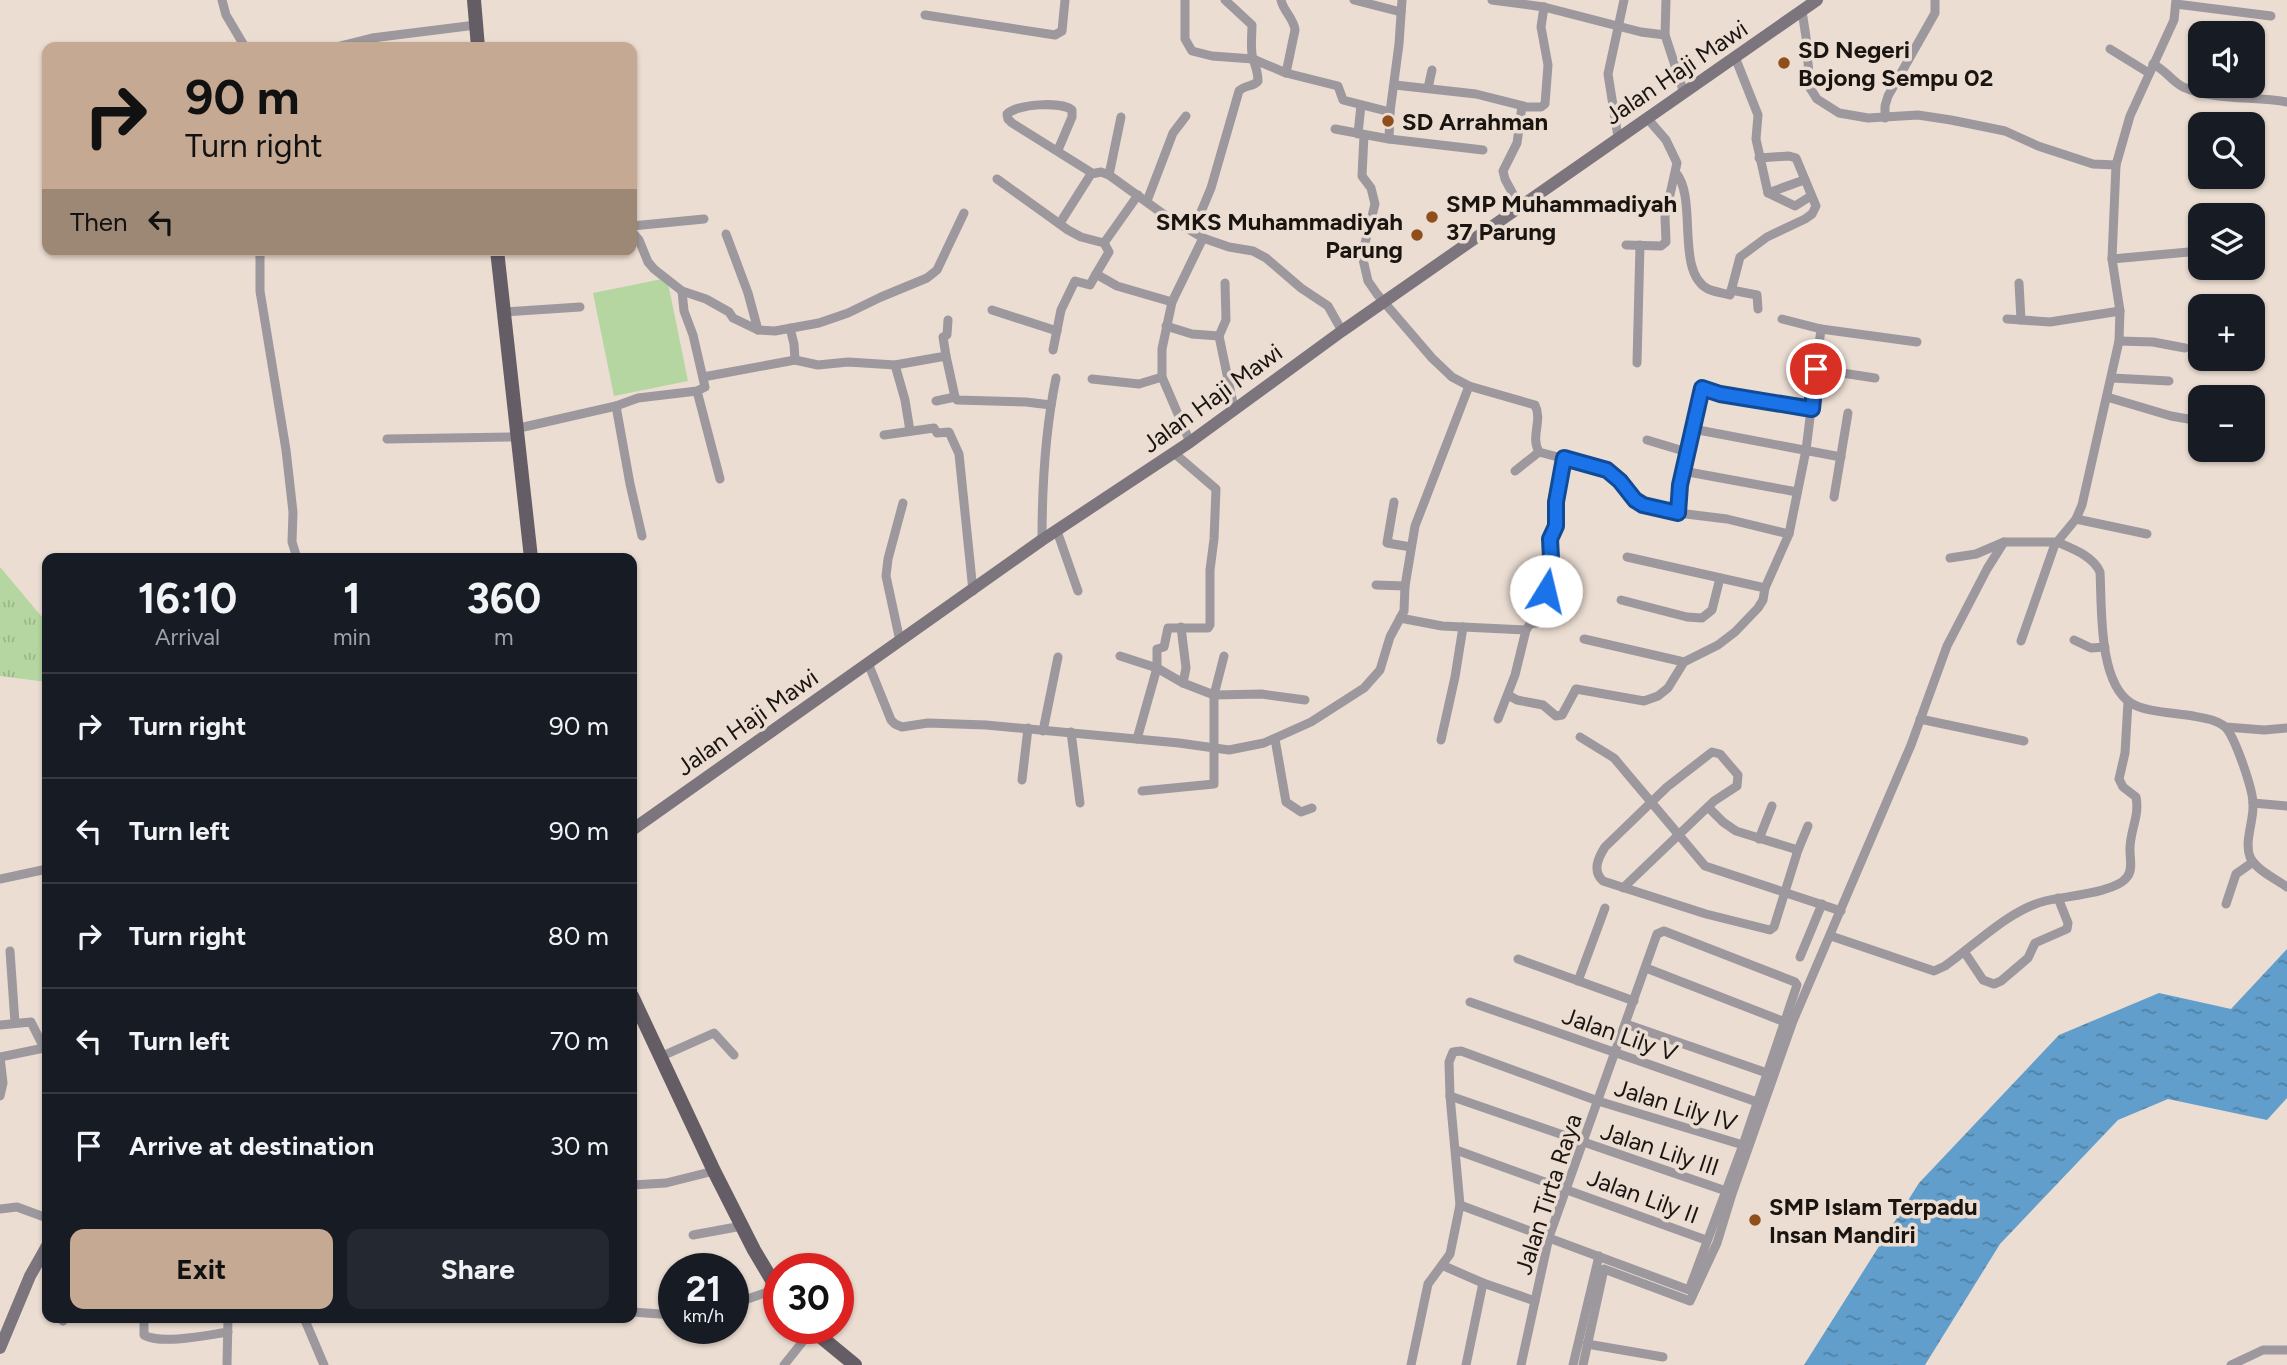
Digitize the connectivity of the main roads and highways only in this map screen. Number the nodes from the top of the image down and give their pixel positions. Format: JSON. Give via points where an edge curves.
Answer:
{"nodes":[{"id":1,"x":474,"y":0,"type":"edge"},
{"id":2,"x":478,"y":42,"type":"edge"},
{"id":3,"x":498,"y":256,"type":"edge"},
{"id":4,"x":530,"y":553,"type":"edge"},
{"id":5,"x":637,"y":1007,"type":"edge"},
{"id":6,"x":763,"y":1263,"type":"edge"},
{"id":7,"x":829,"y":1344,"type":"edge"},
{"id":8,"x":855,"y":1365,"type":"edge"}],
"edges":[{"from":1,"to":2,"type":"main road"},
{"from":3,"to":4,"type":"main road"},
{"from":5,"to":6,"type":"main road"},
{"from":7,"to":8,"type":"main road"}]}
